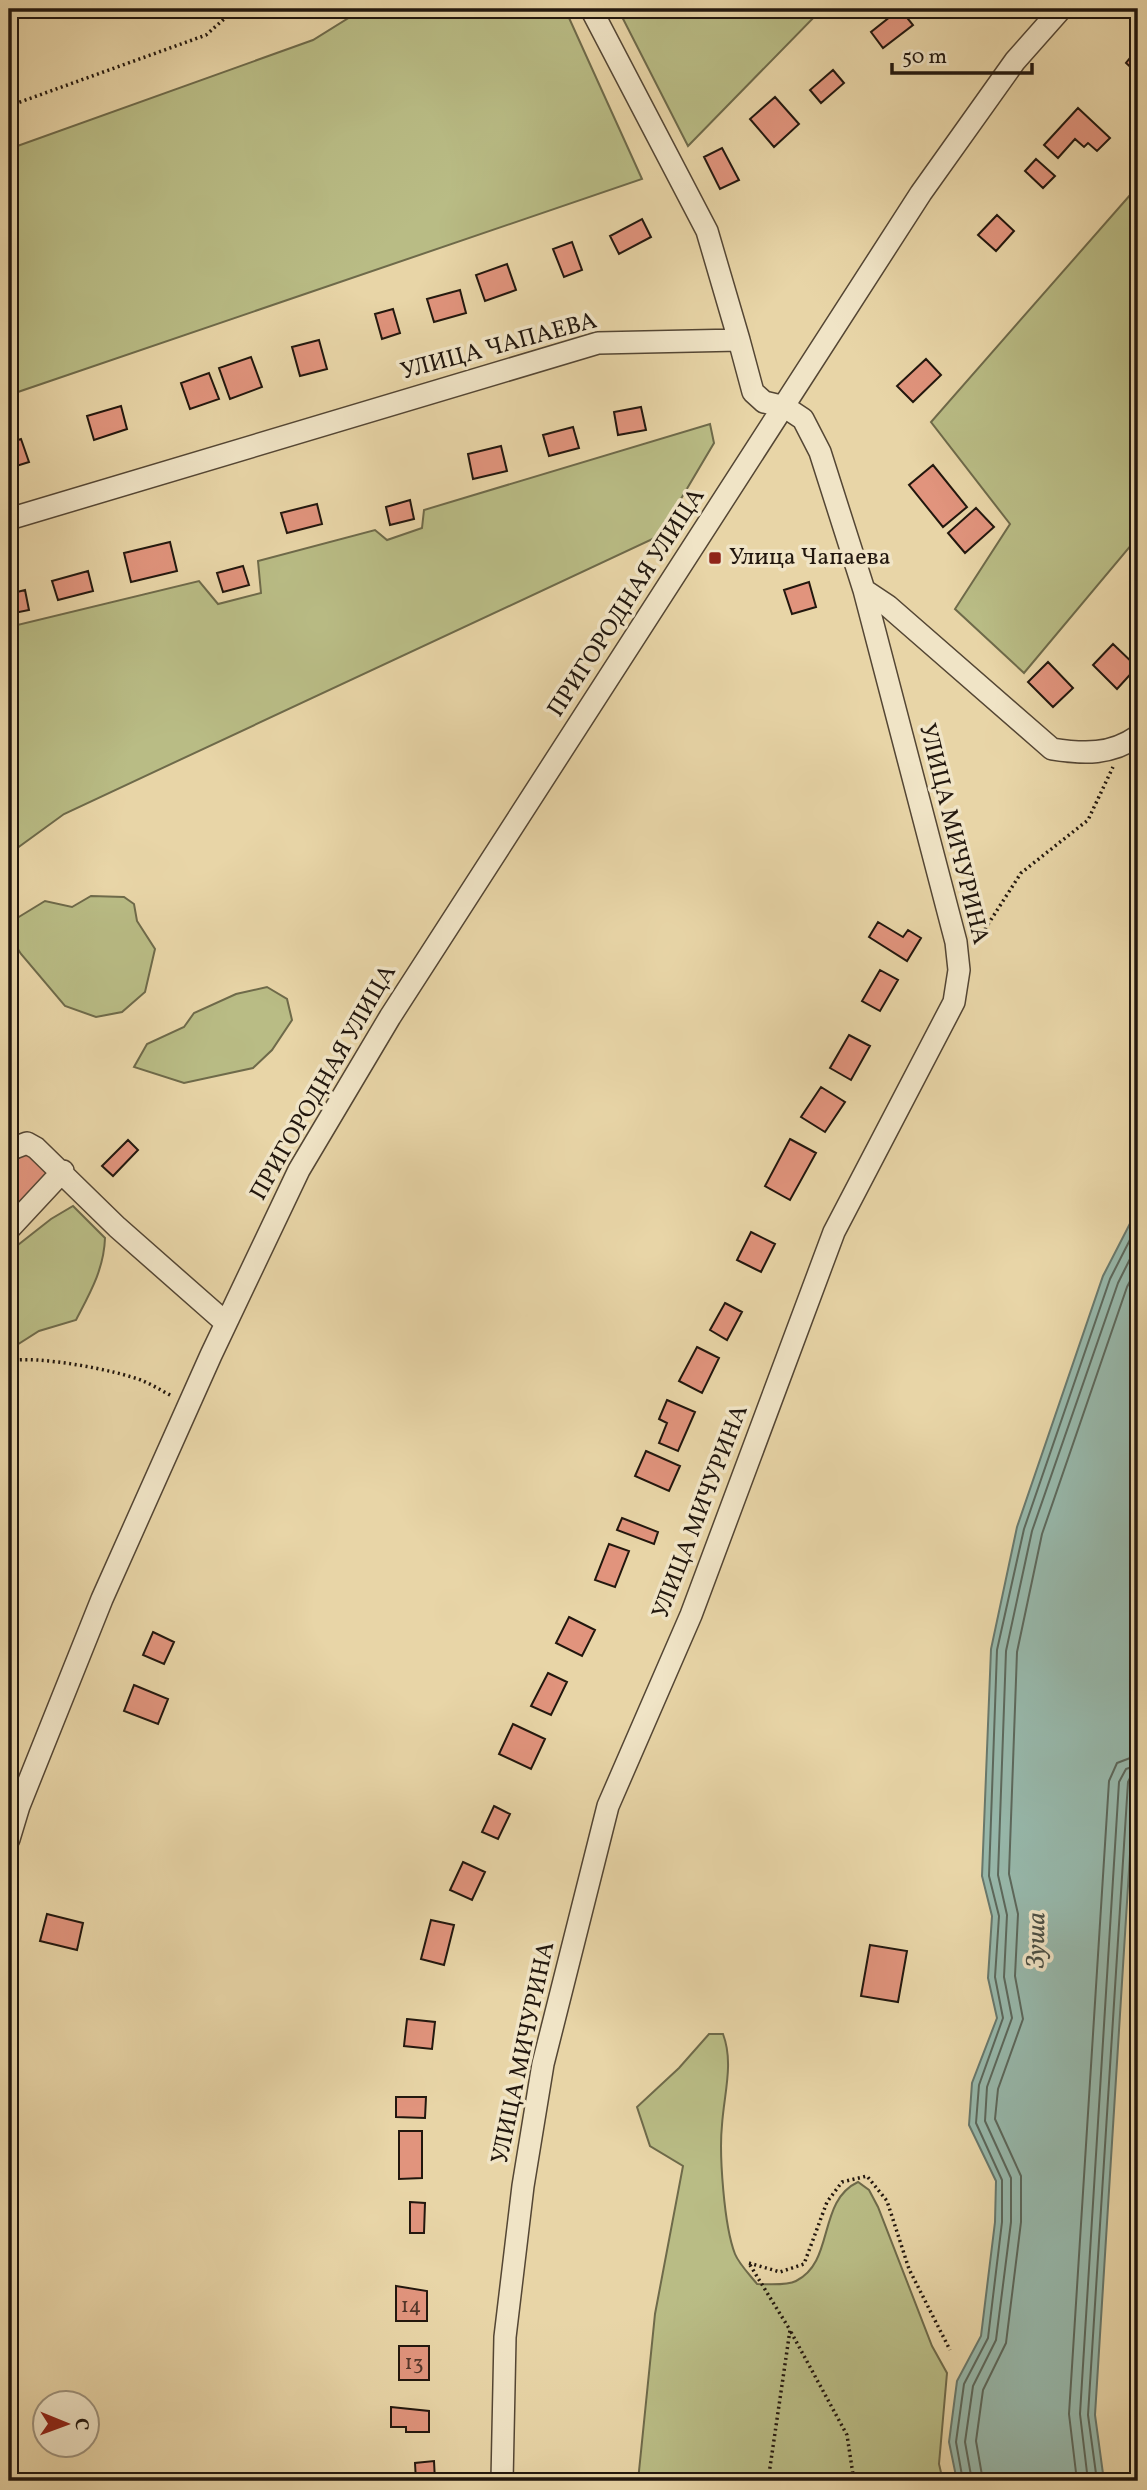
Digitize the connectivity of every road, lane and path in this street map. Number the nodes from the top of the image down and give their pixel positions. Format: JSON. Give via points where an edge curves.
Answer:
{"nodes":[{"id":1,"x":230,"y":9,"type":"edge"},
{"id":2,"x":591,"y":9,"type":"edge"},
{"id":3,"x":1061,"y":9,"type":"edge"},
{"id":4,"x":9,"y":106,"type":"edge"},
{"id":5,"x":739,"y":340,"type":"junction"},
{"id":6,"x":785,"y":407,"type":"junction"},
{"id":7,"x":9,"y":519,"type":"edge"},
{"id":8,"x":864,"y":590,"type":"junction"},
{"id":9,"x":1131,"y":741,"type":"edge"},
{"id":10,"x":959,"y":970,"type":"junction"},
{"id":11,"x":9,"y":1150,"type":"edge"},
{"id":12,"x":62,"y":1171,"type":"junction"},
{"id":13,"x":9,"y":1229,"type":"edge"},
{"id":14,"x":226,"y":1323,"type":"junction"},
{"id":15,"x":9,"y":1361,"type":"edge"},
{"id":16,"x":189,"y":1405,"type":"junction"},
{"id":17,"x":11,"y":1825,"type":"edge"},
{"id":18,"x":790,"y":2330,"type":"junction"},
{"id":19,"x":950,"y":2350,"type":"dead end"},
{"id":20,"x":502,"y":2481,"type":"edge"},
{"id":21,"x":768,"y":2481,"type":"edge"},
{"id":22,"x":854,"y":2481,"type":"edge"}],
"edges":[{"from":1,"to":4,"type":"path","via":[[206,35]]},
{"from":2,"to":5,"type":"street","via":[[707,231]]},
{"from":3,"to":6,"type":"street","via":[[1015,61],[921,193]]},
{"from":5,"to":6,"type":"street","via":[[753,392],[764,402]]},
{"from":5,"to":7,"type":"street","name":"УЛИЦА ЧАПАЕВА","via":[[598,343]]},
{"from":6,"to":8,"type":"street","name":"УЛИЦА МИЧУРИНА","via":[[803,419],[820,452]]},
{"from":6,"to":14,"type":"street","name":"ПРИГОРОДНАЯ УЛИЦА","via":[[390,1017],[299,1170]]},
{"from":8,"to":9,"type":"street","via":[[1052,749],[1085,754]]},
{"from":8,"to":10,"type":"street","name":"УЛИЦА МИЧУРИНА","via":[[956,942]]},
{"from":9,"to":10,"type":"path","via":[[1088,820],[1021,873]]},
{"from":10,"to":20,"type":"street","name":"УЛИЦА МИЧУРИНА","via":[[954,1002],[834,1232],[691,1615],[608,1807],[543,2064],[523,2186],[505,2337]]},
{"from":11,"to":12,"type":"street","via":[[27,1143]]},
{"from":12,"to":13,"type":"street"},
{"from":12,"to":14,"type":"street","via":[[117,1227]]},
{"from":14,"to":16,"type":"street","name":"ПРИГОРОДНАЯ УЛИЦА"},
{"from":15,"to":16,"type":"path","via":[[24,1358],[142,1380]]},
{"from":16,"to":17,"type":"street","name":"ПРИГОРОДНАЯ УЛИЦА","via":[[102,1599]]},
{"from":18,"to":19,"type":"path","via":[[749,2263],[780,2272],[804,2263],[827,2202],[842,2182],[867,2176],[887,2201],[909,2269]]},
{"from":18,"to":21,"type":"path"},
{"from":18,"to":22,"type":"path","via":[[847,2435]]}]}
